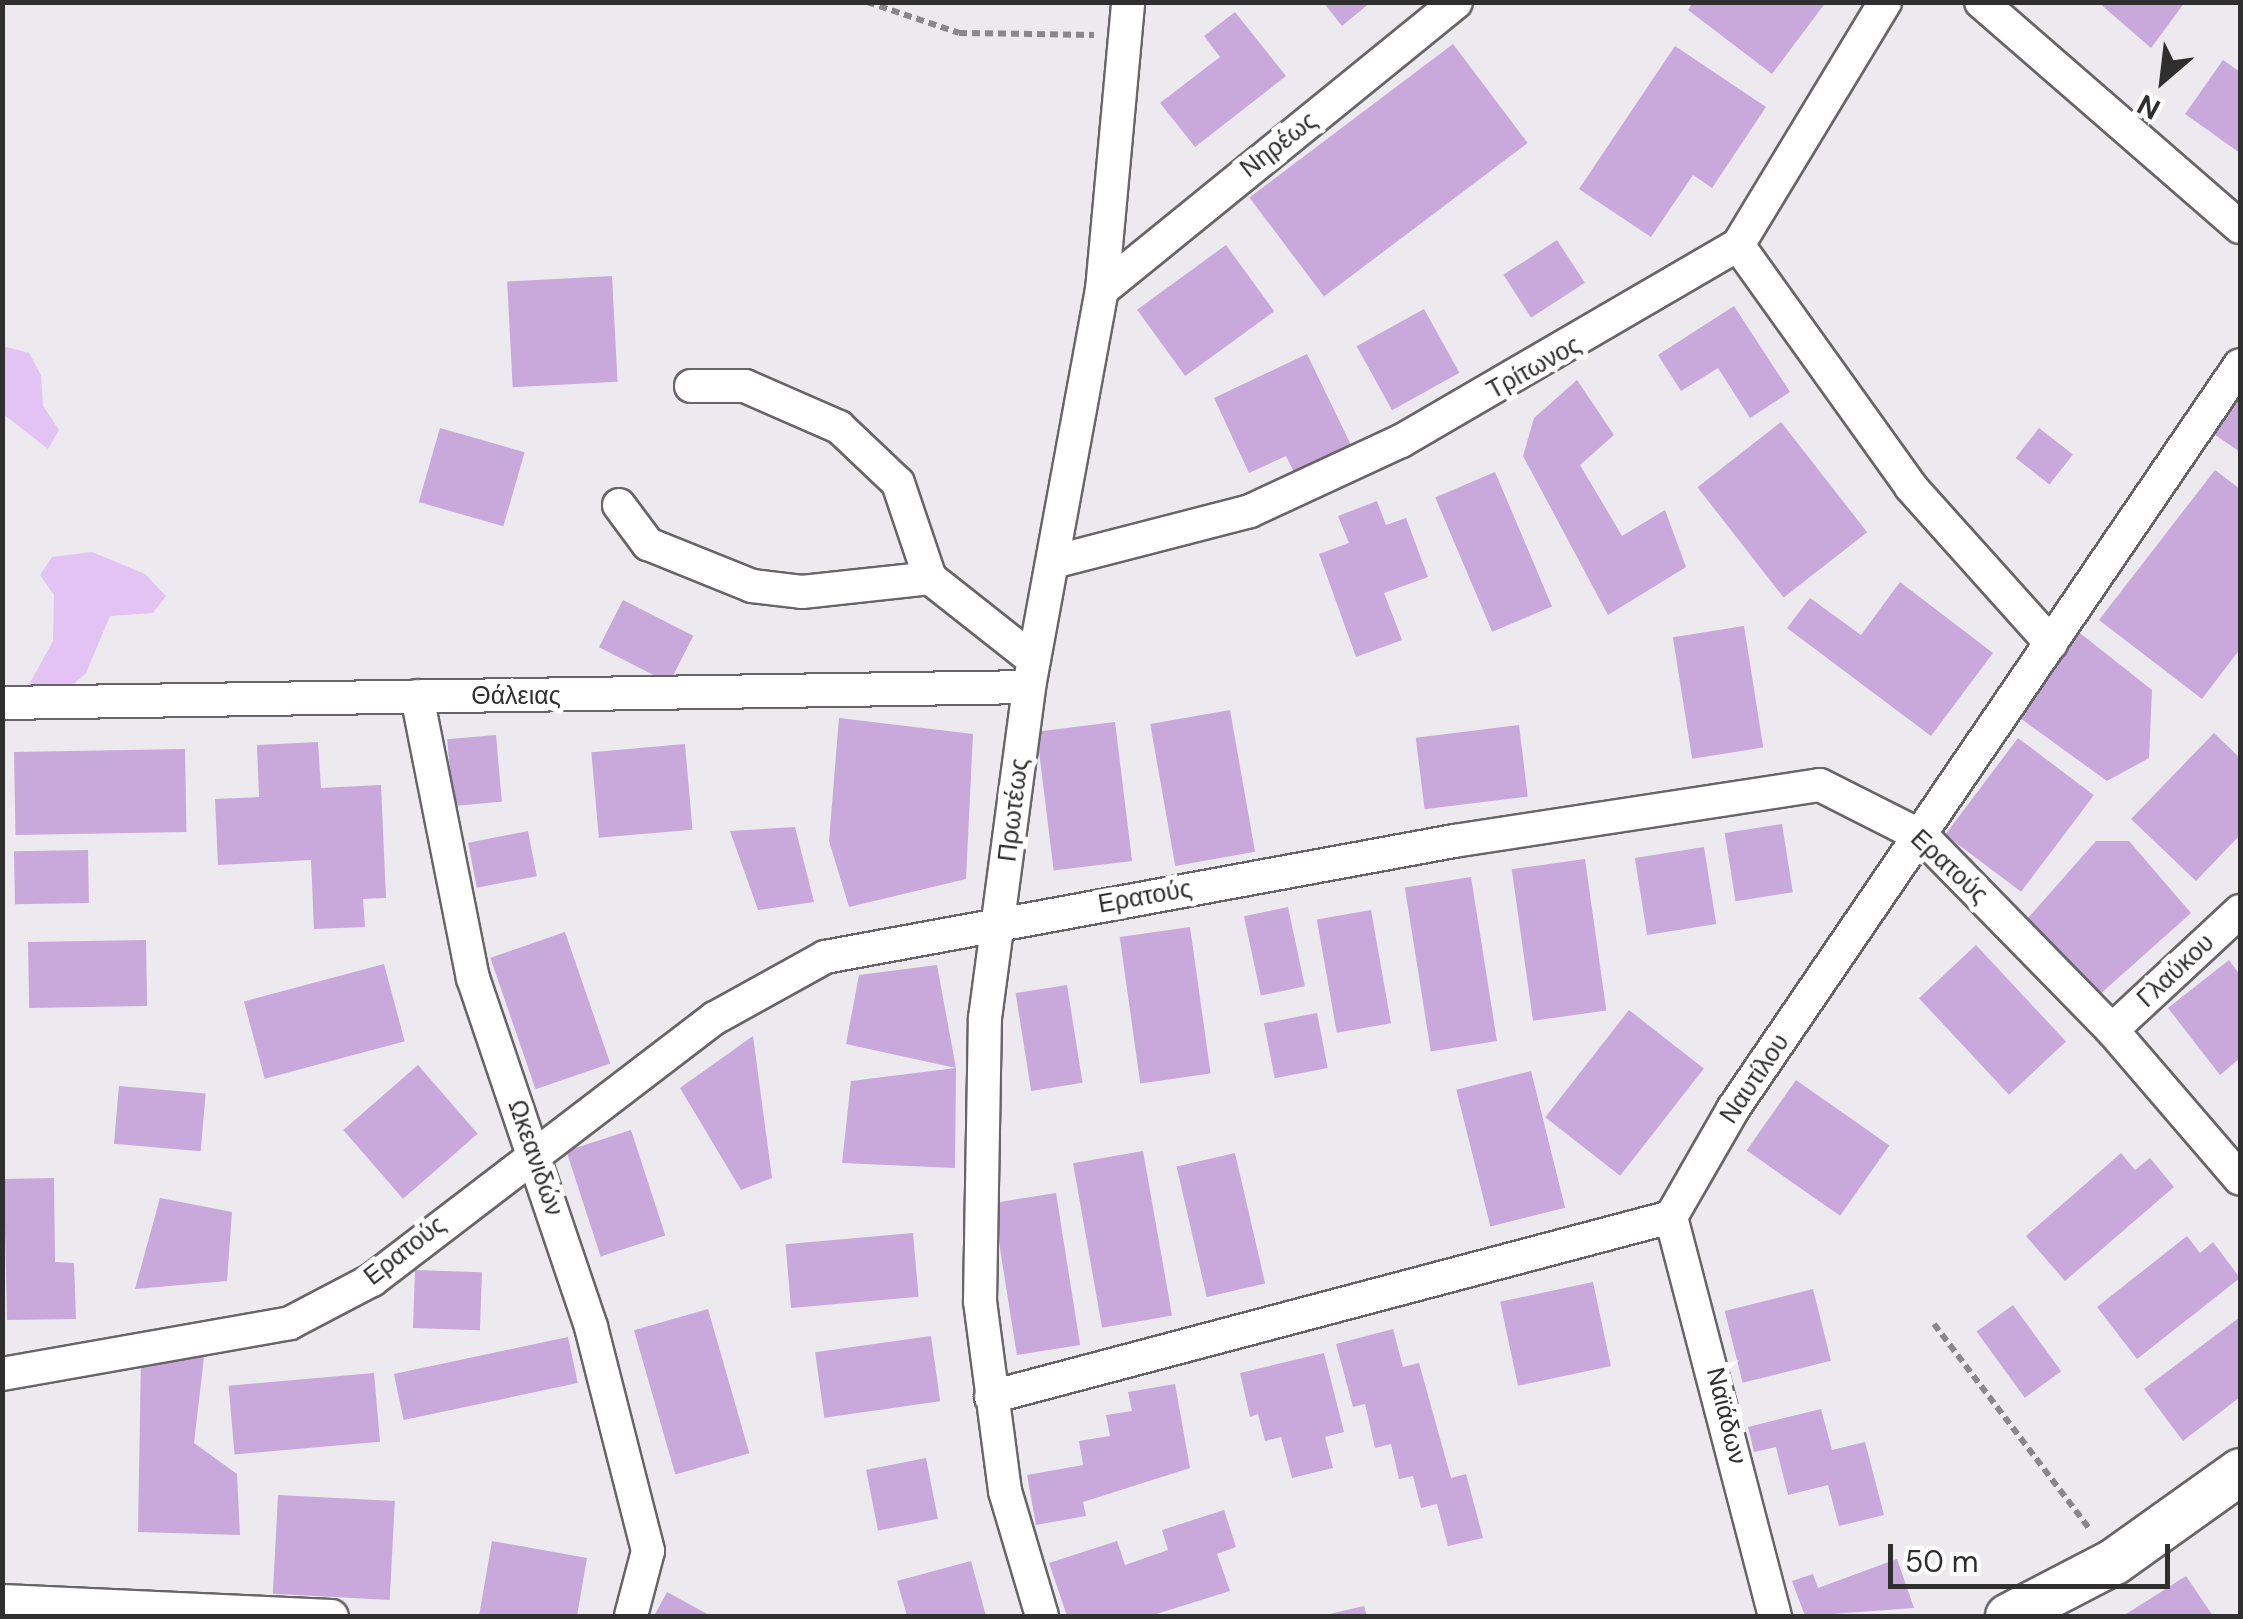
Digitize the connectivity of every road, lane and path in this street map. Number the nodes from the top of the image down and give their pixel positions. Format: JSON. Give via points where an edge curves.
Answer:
{"nodes":[{"id":1,"x":866,"y":2,"type":"edge"},
{"id":2,"x":1128,"y":2,"type":"edge"},
{"id":3,"x":1456,"y":2,"type":"edge"},
{"id":4,"x":1886,"y":2,"type":"edge"},
{"id":5,"x":1981,"y":2,"type":"edge"},
{"id":6,"x":1124,"y":36,"type":"junction"},
{"id":7,"x":2240,"y":227,"type":"edge"},
{"id":8,"x":1738,"y":245,"type":"junction"},
{"id":9,"x":1102,"y":290,"type":"junction"},
{"id":10,"x":2240,"y":365,"type":"edge"},
{"id":11,"x":690,"y":386,"type":"dead end"},
{"id":12,"x":619,"y":505,"type":"dead end"},
{"id":13,"x":1053,"y":562,"type":"junction"},
{"id":14,"x":930,"y":578,"type":"junction"},
{"id":15,"x":2050,"y":643,"type":"junction"},
{"id":16,"x":1032,"y":674,"type":"junction"},
{"id":17,"x":417,"y":696,"type":"junction"},
{"id":18,"x":2,"y":703,"type":"edge"},
{"id":19,"x":1923,"y":837,"type":"junction"},
{"id":20,"x":2240,"y":912,"type":"edge"},
{"id":21,"x":1000,"y":924,"type":"junction"},
{"id":22,"x":2112,"y":1030,"type":"junction"},
{"id":23,"x":532,"y":1150,"type":"junction"},
{"id":24,"x":2240,"y":1179,"type":"edge"},
{"id":25,"x":1671,"y":1217,"type":"junction"},
{"id":26,"x":1934,"y":1324,"type":"dead end"},
{"id":27,"x":2,"y":1374,"type":"edge"},
{"id":28,"x":992,"y":1397,"type":"junction"},
{"id":29,"x":2240,"y":1471,"type":"edge"},
{"id":30,"x":2114,"y":1561,"type":"junction"},
{"id":31,"x":2,"y":1601,"type":"edge"},
{"id":32,"x":332,"y":1616,"type":"edge"},
{"id":33,"x":631,"y":1616,"type":"edge"},
{"id":34,"x":1042,"y":1616,"type":"edge"},
{"id":35,"x":1775,"y":1616,"type":"edge"},
{"id":36,"x":2008,"y":1616,"type":"edge"}],
"edges":[{"from":1,"to":6,"type":"path","via":[[960,34]]},
{"from":2,"to":6,"type":"street","name":"Πρωτέως"},
{"from":3,"to":9,"type":"street","name":"Νηρέως"},
{"from":4,"to":8,"type":"street","name":"Τρίτωνος"},
{"from":5,"to":7,"type":"street"},
{"from":6,"to":9,"type":"street","name":"Πρωτέως"},
{"from":8,"to":13,"type":"street","name":"Τρίτωνος","via":[[1401,442],[1250,511]]},
{"from":8,"to":15,"type":"street","via":[[1911,487]]},
{"from":9,"to":13,"type":"street","name":"Πρωτέως"},
{"from":10,"to":15,"type":"street","name":"Ναυτίλου"},
{"from":11,"to":14,"type":"street","via":[[745,386],[839,427],[898,483]]},
{"from":12,"to":14,"type":"street","via":[[648,544],[752,586],[802,592]]},
{"from":13,"to":16,"type":"street","name":"Πρωτέως"},
{"from":14,"to":16,"type":"street"},
{"from":15,"to":19,"type":"street","name":"Ναυτίλου"},
{"from":16,"to":17,"type":"street","name":"Θάλειας"},
{"from":16,"to":21,"type":"street","name":"Πρωτέως"},
{"from":17,"to":18,"type":"street","name":"Θάλειας"},
{"from":17,"to":23,"type":"street","name":"Ωκεανιδών","via":[[474,978]]},
{"from":19,"to":21,"type":"street","name":"Ερατούς","via":[[1820,786]]},
{"from":19,"to":22,"type":"street","name":"Ερατούς"},
{"from":19,"to":25,"type":"street","name":"Ναυτίλου","via":[[1732,1110]]},
{"from":20,"to":22,"type":"street","name":"Γλαύκου"},
{"from":21,"to":23,"type":"street","name":"Ερατούς","via":[[825,957],[771,980]]},
{"from":21,"to":28,"type":"street","name":"Πρωτέως","via":[[986,1018],[980,1301]]},
{"from":22,"to":24,"type":"street","name":"Ερατούς"},
{"from":23,"to":27,"type":"street","name":"Ερατούς","via":[[372,1280],[290,1323]]},
{"from":23,"to":33,"type":"street","name":"Ωκεανιδών","via":[[591,1326],[648,1551]]},
{"from":25,"to":28,"type":"street"},
{"from":25,"to":35,"type":"street","name":"Ναϊάδων"},
{"from":26,"to":30,"type":"path"},
{"from":28,"to":34,"type":"street","name":"Πρωτέως","via":[[1005,1491]]},
{"from":29,"to":30,"type":"main road"},
{"from":30,"to":36,"type":"main road"},
{"from":31,"to":32,"type":"street"}]}
